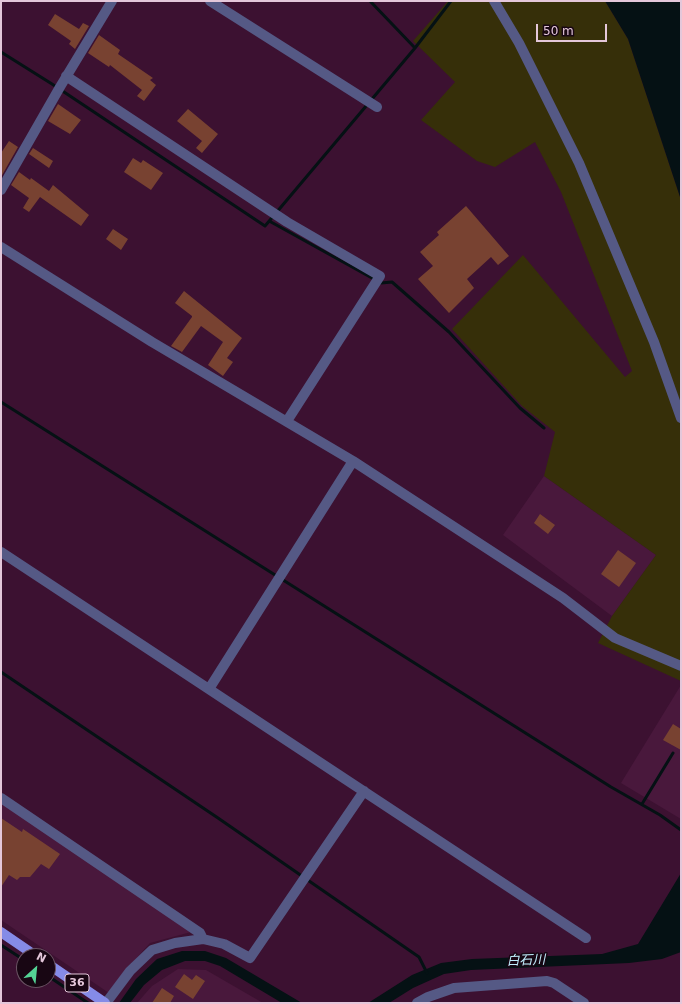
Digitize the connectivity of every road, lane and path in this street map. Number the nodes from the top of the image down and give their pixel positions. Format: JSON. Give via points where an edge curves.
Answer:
{"nodes":[{"id":1,"x":112,"y":1,"type":"edge"},
{"id":2,"x":210,"y":1,"type":"edge"},
{"id":3,"x":494,"y":1,"type":"edge"},
{"id":4,"x":66,"y":76,"type":"junction"},
{"id":5,"x":377,"y":107,"type":"dead end"},
{"id":6,"x":1,"y":190,"type":"edge"},
{"id":7,"x":1,"y":247,"type":"edge"},
{"id":8,"x":681,"y":418,"type":"edge"},
{"id":9,"x":287,"y":422,"type":"junction"},
{"id":10,"x":353,"y":461,"type":"junction"},
{"id":11,"x":1,"y":552,"type":"edge"},
{"id":12,"x":681,"y":666,"type":"edge"},
{"id":13,"x":209,"y":689,"type":"junction"},
{"id":14,"x":364,"y":792,"type":"junction"},
{"id":15,"x":1,"y":798,"type":"edge"},
{"id":16,"x":1,"y":932,"type":"edge"},
{"id":17,"x":586,"y":938,"type":"dead end"},
{"id":18,"x":203,"y":939,"type":"junction"},
{"id":19,"x":24,"y":948,"type":"edge"},
{"id":20,"x":56,"y":969,"type":"edge"},
{"id":21,"x":105,"y":1003,"type":"edge"},
{"id":22,"x":417,"y":1003,"type":"edge"},
{"id":23,"x":584,"y":1003,"type":"edge"}],
"edges":[{"from":1,"to":4,"type":"street"},
{"from":2,"to":5,"type":"street"},
{"from":3,"to":8,"type":"street","via":[[530,64],[579,163],[654,342]]},
{"from":4,"to":6,"type":"street"},
{"from":4,"to":9,"type":"street","via":[[282,219],[380,276]]},
{"from":7,"to":9,"type":"street","via":[[152,342]]},
{"from":9,"to":10,"type":"street"},
{"from":10,"to":12,"type":"street","via":[[563,598],[615,638]]},
{"from":10,"to":13,"type":"street"},
{"from":11,"to":13,"type":"street"},
{"from":13,"to":14,"type":"street"},
{"from":14,"to":17,"type":"street"},
{"from":14,"to":18,"type":"street","via":[[250,958],[224,944]]},
{"from":15,"to":18,"type":"street","via":[[200,933]]},
{"from":16,"to":19,"type":"main road"},
{"from":18,"to":21,"type":"street","via":[[152,950],[130,971]]},
{"from":20,"to":21,"type":"main road","number":"36"},
{"from":22,"to":23,"type":"street","via":[[454,988],[547,981]]}]}
